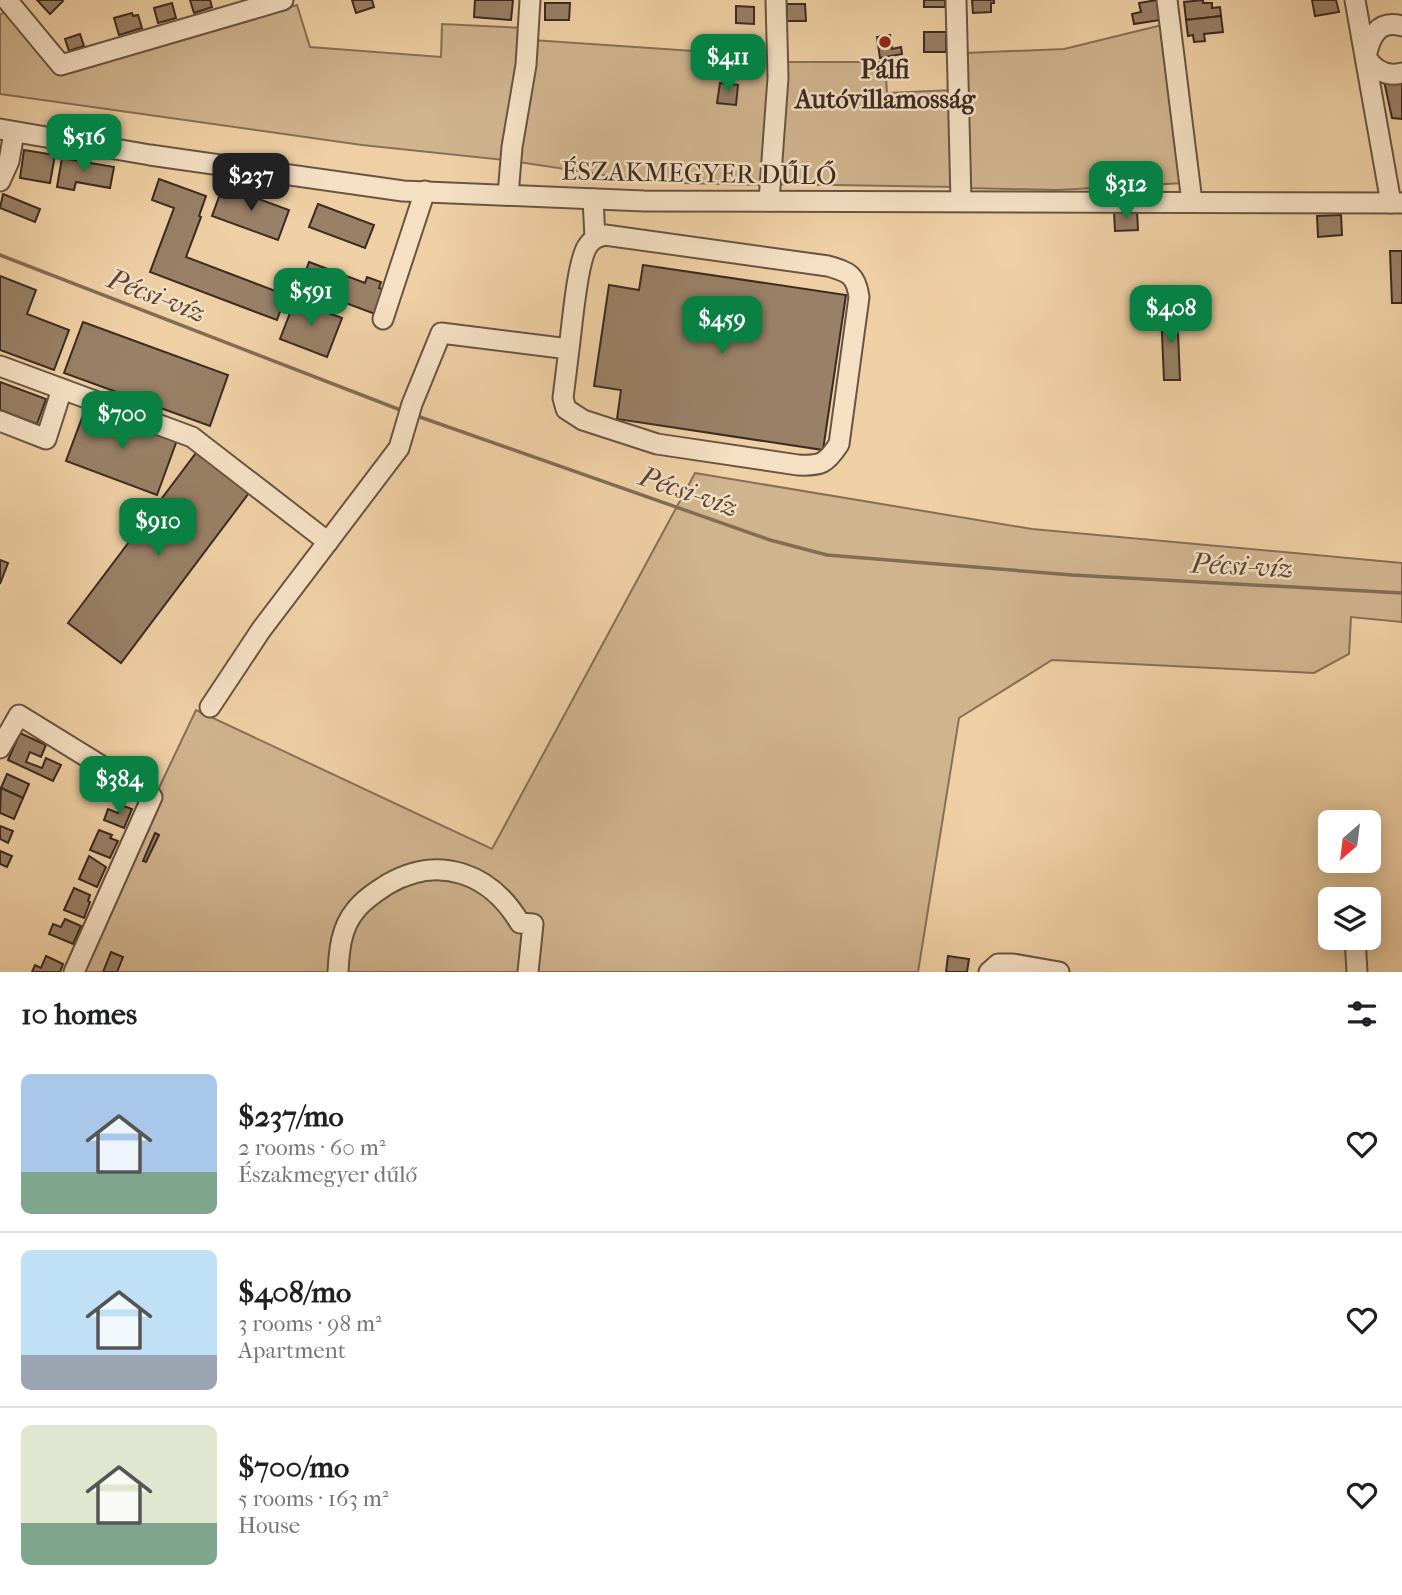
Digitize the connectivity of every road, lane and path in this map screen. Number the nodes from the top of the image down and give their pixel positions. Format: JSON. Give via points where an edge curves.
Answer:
{"nodes":[{"id":1,"x":7,"y":0,"type":"edge"},
{"id":2,"x":283,"y":0,"type":"edge"},
{"id":3,"x":530,"y":0,"type":"edge"},
{"id":4,"x":776,"y":0,"type":"edge"},
{"id":5,"x":956,"y":0,"type":"edge"},
{"id":6,"x":1167,"y":0,"type":"edge"},
{"id":7,"x":1355,"y":0,"type":"edge"},
{"id":8,"x":1402,"y":26,"type":"edge"},
{"id":9,"x":1366,"y":57,"type":"junction"},
{"id":10,"x":1402,"y":73,"type":"edge"},
{"id":11,"x":7,"y":131,"type":"edge"},
{"id":12,"x":0,"y":180,"type":"edge"},
{"id":13,"x":425,"y":191,"type":"junction"},
{"id":14,"x":508,"y":195,"type":"junction"},
{"id":15,"x":1395,"y":196,"type":"edge"},
{"id":16,"x":593,"y":199,"type":"junction"},
{"id":17,"x":769,"y":201,"type":"junction"},
{"id":18,"x":961,"y":201,"type":"junction"},
{"id":19,"x":1192,"y":202,"type":"junction"},
{"id":20,"x":595,"y":238,"type":"junction"},
{"id":21,"x":383,"y":319,"type":"dead end"},
{"id":22,"x":569,"y":349,"type":"junction"},
{"id":23,"x":0,"y":366,"type":"edge"},
{"id":24,"x":62,"y":389,"type":"junction"},
{"id":25,"x":0,"y":421,"type":"edge"},
{"id":26,"x":328,"y":542,"type":"junction"},
{"id":27,"x":210,"y":707,"type":"dead end"},
{"id":28,"x":0,"y":748,"type":"edge"},
{"id":29,"x":1356,"y":950,"type":"edge"},
{"id":30,"x":74,"y":972,"type":"edge"},
{"id":31,"x":338,"y":972,"type":"edge"},
{"id":32,"x":527,"y":972,"type":"edge"},
{"id":33,"x":989,"y":972,"type":"edge"},
{"id":34,"x":1059,"y":972,"type":"edge"},
{"id":35,"x":1357,"y":972,"type":"edge"}],
"edges":[{"from":1,"to":2,"type":"street","via":[[61,65]]},
{"from":3,"to":14,"type":"street"},
{"from":4,"to":17,"type":"street","via":[[778,78]]},
{"from":5,"to":18,"type":"street"},
{"from":6,"to":19,"type":"street"},
{"from":7,"to":9,"type":"street"},
{"from":8,"to":9,"type":"street","via":[[1377,29]]},
{"from":9,"to":10,"type":"street","via":[[1382,72]]},
{"from":9,"to":15,"type":"street"},
{"from":11,"to":12,"type":"street","via":[[9,161]]},
{"from":11,"to":13,"type":"street","name":"ÉSZAKMEGYER DŰLŐ"},
{"from":13,"to":14,"type":"street","name":"ÉSZAKMEGYER DŰLŐ"},
{"from":13,"to":21,"type":"street"},
{"from":14,"to":16,"type":"street","name":"ÉSZAKMEGYER DŰLŐ"},
{"from":15,"to":19,"type":"street","name":"ÉSZAKMEGYER DŰLŐ"},
{"from":16,"to":17,"type":"street","name":"ÉSZAKMEGYER DŰLŐ"},
{"from":16,"to":20,"type":"street"},
{"from":17,"to":18,"type":"street","name":"ÉSZAKMEGYER DŰLŐ"},
{"from":18,"to":19,"type":"street","name":"ÉSZAKMEGYER DŰLŐ"},
{"from":20,"to":22,"type":"street","via":[[582,264]]},
{"from":20,"to":22,"type":"street","via":[[615,236],[846,271],[857,282],[859,297],[839,444],[818,466],[798,465],[657,444],[583,420],[566,409],[563,398]]},
{"from":22,"to":26,"type":"street","via":[[441,333],[399,448]]},
{"from":23,"to":24,"type":"street"},
{"from":24,"to":25,"type":"street","via":[[46,439]]},
{"from":24,"to":26,"type":"street","via":[[191,437]]},
{"from":26,"to":27,"type":"street"},
{"from":28,"to":30,"type":"street","via":[[19,715],[152,797]]},
{"from":29,"to":35,"type":"street"},
{"from":31,"to":32,"type":"street","via":[[342,935],[354,911],[401,877],[428,870],[461,873],[481,881],[503,899],[520,923],[533,924]]},
{"from":33,"to":34,"type":"street","via":[[998,964]]}]}
